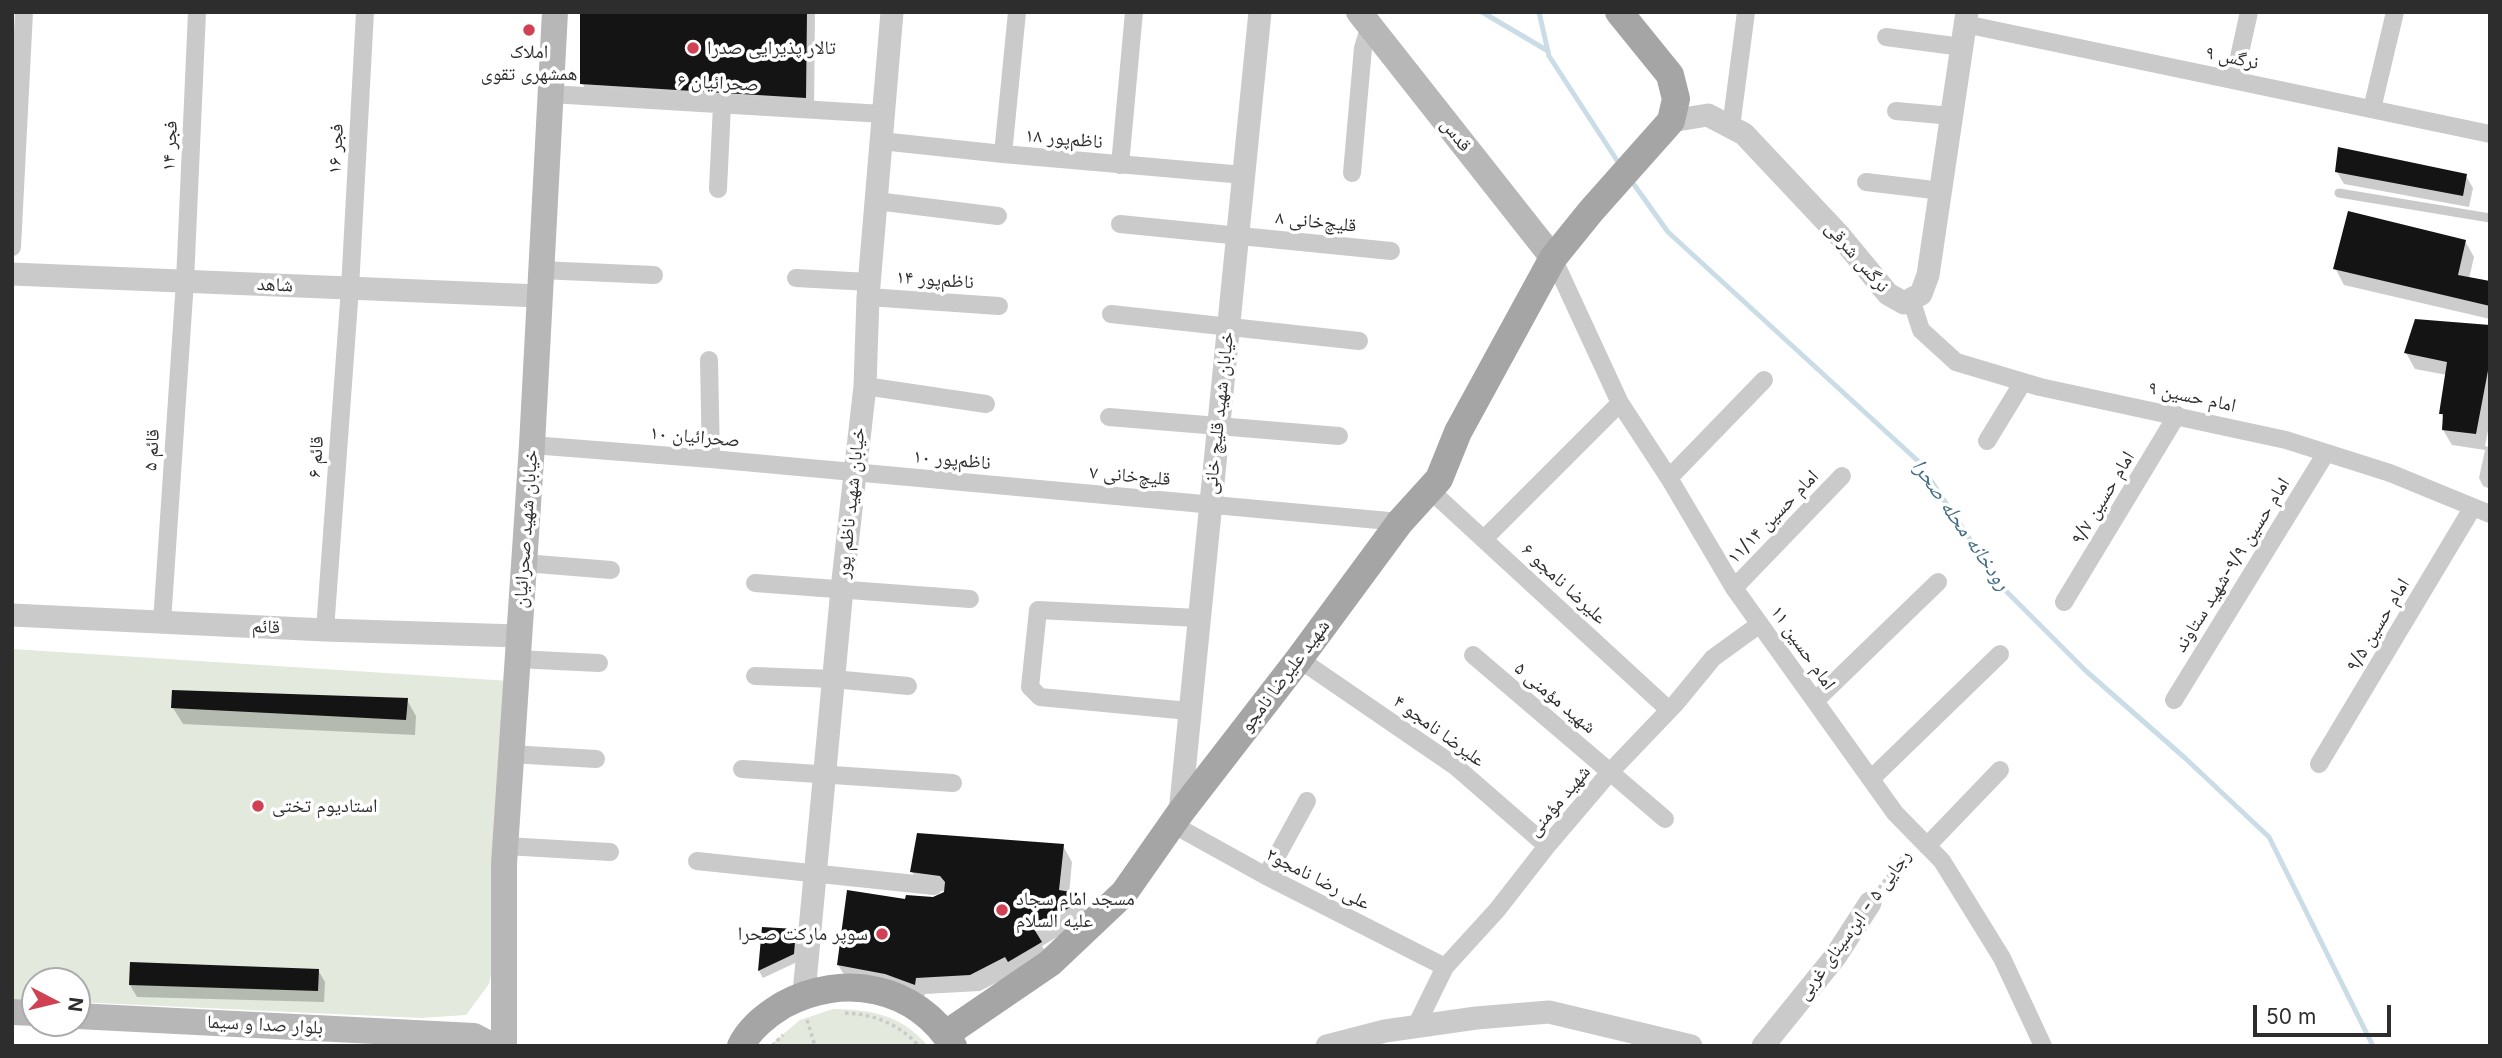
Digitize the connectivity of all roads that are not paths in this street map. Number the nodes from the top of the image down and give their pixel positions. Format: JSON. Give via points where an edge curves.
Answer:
{"nodes":[{"id":1,"x":24,"y":12,"type":"edge"},
{"id":2,"x":197,"y":12,"type":"edge"},
{"id":3,"x":365,"y":12,"type":"edge"},
{"id":4,"x":555,"y":12,"type":"edge"},
{"id":5,"x":892,"y":12,"type":"edge"},
{"id":6,"x":1017,"y":12,"type":"edge"},
{"id":7,"x":1134,"y":12,"type":"edge"},
{"id":8,"x":1259,"y":12,"type":"edge"},
{"id":9,"x":1619,"y":12,"type":"edge"},
{"id":10,"x":1745,"y":12,"type":"edge"},
{"id":11,"x":2249,"y":12,"type":"edge"},
{"id":12,"x":2395,"y":12,"type":"edge"},
{"id":13,"x":1966,"y":18,"type":"edge"},
{"id":14,"x":1364,"y":19,"type":"edge"},
{"id":15,"x":1886,"y":37,"type":"dead end"},
{"id":16,"x":1962,"y":47,"type":"junction"},
{"id":17,"x":2234,"y":80,"type":"junction"},
{"id":18,"x":551,"y":94,"type":"junction"},
{"id":19,"x":722,"y":104,"type":"junction"},
{"id":20,"x":2372,"y":109,"type":"junction"},
{"id":21,"x":1896,"y":111,"type":"dead end"},
{"id":22,"x":883,"y":114,"type":"junction"},
{"id":23,"x":1952,"y":116,"type":"junction"},
{"id":24,"x":1671,"y":121,"type":"junction"},
{"id":25,"x":1731,"y":127,"type":"junction"},
{"id":26,"x":2490,"y":134,"type":"edge"},
{"id":27,"x":881,"y":141,"type":"junction"},
{"id":28,"x":1003,"y":154,"type":"junction"},
{"id":29,"x":1120,"y":165,"type":"junction"},
{"id":30,"x":1352,"y":173,"type":"dead end"},
{"id":31,"x":1244,"y":175,"type":"junction"},
{"id":32,"x":1866,"y":182,"type":"dead end"},
{"id":33,"x":718,"y":189,"type":"dead end"},
{"id":34,"x":1942,"y":191,"type":"junction"},
{"id":35,"x":2339,"y":193,"type":"dead end"},
{"id":36,"x":876,"y":201,"type":"junction"},
{"id":37,"x":998,"y":216,"type":"dead end"},
{"id":38,"x":2490,"y":218,"type":"edge"},
{"id":39,"x":1119,"y":224,"type":"dead end"},
{"id":40,"x":1237,"y":236,"type":"junction"},
{"id":41,"x":12,"y":247,"type":"edge"},
{"id":42,"x":1391,"y":251,"type":"dead end"},
{"id":43,"x":1553,"y":258,"type":"junction"},
{"id":44,"x":12,"y":274,"type":"edge"},
{"id":45,"x":654,"y":275,"type":"dead end"},
{"id":46,"x":796,"y":278,"type":"dead end"},
{"id":47,"x":185,"y":281,"type":"junction"},
{"id":48,"x":539,"y":283,"type":"junction"},
{"id":49,"x":350,"y":288,"type":"junction"},
{"id":50,"x":869,"y":289,"type":"junction"},
{"id":51,"x":1911,"y":299,"type":"junction"},
{"id":52,"x":999,"y":306,"type":"dead end"},
{"id":53,"x":1111,"y":314,"type":"dead end"},
{"id":54,"x":1228,"y":326,"type":"junction"},
{"id":55,"x":1359,"y":341,"type":"dead end"},
{"id":56,"x":709,"y":360,"type":"dead end"},
{"id":57,"x":1764,"y":380,"type":"dead end"},
{"id":58,"x":2023,"y":382,"type":"junction"},
{"id":59,"x":865,"y":386,"type":"junction"},
{"id":60,"x":1620,"y":403,"type":"junction"},
{"id":61,"x":986,"y":404,"type":"dead end"},
{"id":62,"x":2177,"y":415,"type":"junction"},
{"id":63,"x":1109,"y":417,"type":"dead end"},
{"id":64,"x":1217,"y":426,"type":"junction"},
{"id":65,"x":1339,"y":436,"type":"dead end"},
{"id":66,"x":1987,"y":441,"type":"dead end"},
{"id":67,"x":532,"y":445,"type":"junction"},
{"id":68,"x":2326,"y":453,"type":"junction"},
{"id":69,"x":711,"y":459,"type":"junction"},
{"id":70,"x":854,"y":473,"type":"junction"},
{"id":71,"x":1842,"y":476,"type":"dead end"},
{"id":72,"x":1669,"y":478,"type":"junction"},
{"id":73,"x":1430,"y":489,"type":"junction"},
{"id":74,"x":1046,"y":490,"type":"joint"},
{"id":75,"x":1210,"y":504,"type":"junction"},
{"id":76,"x":2482,"y":510,"type":"edge"},
{"id":77,"x":1400,"y":522,"type":"junction"},
{"id":78,"x":1484,"y":539,"type":"junction"},
{"id":79,"x":524,"y":563,"type":"junction"},
{"id":80,"x":611,"y":570,"type":"dead end"},
{"id":81,"x":1938,"y":582,"type":"dead end"},
{"id":82,"x":755,"y":583,"type":"dead end"},
{"id":83,"x":1734,"y":588,"type":"junction"},
{"id":84,"x":842,"y":589,"type":"junction"},
{"id":85,"x":970,"y":598,"type":"dead end"},
{"id":86,"x":2064,"y":602,"type":"dead end"},
{"id":87,"x":12,"y":615,"type":"edge"},
{"id":88,"x":1198,"y":618,"type":"junction"},
{"id":89,"x":162,"y":622,"type":"junction"},
{"id":90,"x":1760,"y":624,"type":"junction"},
{"id":91,"x":325,"y":630,"type":"junction"},
{"id":92,"x":518,"y":647,"type":"junction"},
{"id":93,"x":2000,"y":654,"type":"dead end"},
{"id":94,"x":1473,"y":655,"type":"dead end"},
{"id":95,"x":1299,"y":659,"type":"junction"},
{"id":96,"x":599,"y":663,"type":"dead end"},
{"id":97,"x":755,"y":676,"type":"dead end"},
{"id":98,"x":833,"y":679,"type":"junction"},
{"id":99,"x":908,"y":686,"type":"dead end"},
{"id":100,"x":2174,"y":700,"type":"dead end"},
{"id":101,"x":1815,"y":701,"type":"junction"},
{"id":102,"x":1669,"y":710,"type":"junction"},
{"id":103,"x":1189,"y":711,"type":"junction"},
{"id":104,"x":510,"y":754,"type":"junction"},
{"id":105,"x":596,"y":759,"type":"dead end"},
{"id":106,"x":2319,"y":764,"type":"dead end"},
{"id":107,"x":742,"y":769,"type":"dead end"},
{"id":108,"x":2000,"y":770,"type":"dead end"},
{"id":109,"x":1610,"y":772,"type":"junction"},
{"id":110,"x":825,"y":775,"type":"junction"},
{"id":111,"x":1871,"y":779,"type":"junction"},
{"id":112,"x":953,"y":783,"type":"dead end"},
{"id":113,"x":1307,"y":801,"type":"dead end"},
{"id":114,"x":1177,"y":819,"type":"junction"},
{"id":115,"x":1665,"y":819,"type":"dead end"},
{"id":116,"x":1923,"y":842,"type":"junction"},
{"id":117,"x":506,"y":846,"type":"junction"},
{"id":118,"x":1547,"y":846,"type":"junction"},
{"id":119,"x":610,"y":852,"type":"dead end"},
{"id":120,"x":697,"y":861,"type":"dead end"},
{"id":121,"x":816,"y":874,"type":"junction"},
{"id":122,"x":1266,"y":876,"type":"junction"},
{"id":123,"x":934,"y":886,"type":"dead end"},
{"id":124,"x":1870,"y":903,"type":"road end"},
{"id":125,"x":1445,"y":967,"type":"junction"},
{"id":126,"x":806,"y":1011,"type":"junction"},
{"id":127,"x":91,"y":1017,"type":"edge"},
{"id":128,"x":1416,"y":1026,"type":"junction"},
{"id":129,"x":950,"y":1040,"type":"edge"},
{"id":130,"x":1340,"y":1045,"type":"edge"},
{"id":131,"x":493,"y":1046,"type":"edge"},
{"id":132,"x":504,"y":1046,"type":"edge"},
{"id":133,"x":741,"y":1046,"type":"edge"},
{"id":134,"x":1690,"y":1046,"type":"edge"},
{"id":135,"x":1763,"y":1046,"type":"edge"},
{"id":136,"x":2043,"y":1046,"type":"edge"}],
"edges":[{"from":1,"to":41,"type":"street"},
{"from":2,"to":47,"type":"street","name":"فجر ۱۴"},
{"from":3,"to":49,"type":"street","name":"فجر ۱۶"},
{"from":4,"to":18,"type":"main road","name":"خیابان شهید صحرائیان"},
{"from":5,"to":22,"type":"street","name":"خیابان شهید ناظم پور"},
{"from":6,"to":28,"type":"street"},
{"from":7,"to":29,"type":"street"},
{"from":8,"to":31,"type":"street","name":"خیابان شهید قلیچ خانی"},
{"from":9,"to":24,"type":"main road","via":[[1670,75],[1676,99]]},
{"from":10,"to":25,"type":"street"},
{"from":11,"to":17,"type":"street"},
{"from":12,"to":20,"type":"street"},
{"from":13,"to":16,"type":"street","name":"نرگس شرقی"},
{"from":13,"to":17,"type":"street","name":"نرگس ۹"},
{"from":14,"to":30,"type":"street"},
{"from":14,"to":43,"type":"main road","name":"قدس"},
{"from":15,"to":16,"type":"street"},
{"from":16,"to":23,"type":"street","name":"نرگس شرقی"},
{"from":17,"to":20,"type":"street","name":"نرگس ۹"},
{"from":18,"to":19,"type":"street","name":"صحرائیان ۶"},
{"from":18,"to":48,"type":"main road","name":"خیابان شهید صحرائیان"},
{"from":19,"to":22,"type":"street","name":"صحرائیان ۶"},
{"from":19,"to":33,"type":"street"},
{"from":20,"to":26,"type":"street","name":"نرگس ۹"},
{"from":21,"to":23,"type":"street"},
{"from":22,"to":27,"type":"street","name":"خیابان شهید ناظم پور"},
{"from":23,"to":34,"type":"street","name":"نرگس شرقی"},
{"from":24,"to":25,"type":"street","name":"نرگس شرقی","via":[[1708,116]]},
{"from":24,"to":43,"type":"main road","name":"شهید علیرضا نامجو"},
{"from":25,"to":51,"type":"street","name":"نرگس شرقی","via":[[1769,159],[1888,294],[1904,303]]},
{"from":27,"to":28,"type":"street","name":"ناظم‌پور ۱۸"},
{"from":27,"to":36,"type":"street","name":"خیابان شهید ناظم پور"},
{"from":28,"to":29,"type":"street","name":"ناظم‌پور ۱۸"},
{"from":29,"to":31,"type":"street","name":"ناظم‌پور ۱۸"},
{"from":31,"to":40,"type":"street","name":"خیابان شهید قلیچ خانی"},
{"from":32,"to":34,"type":"street"},
{"from":34,"to":51,"type":"street","name":"نرگس شرقی","via":[[1927,275],[1921,294]]},
{"from":35,"to":38,"type":"lane"},
{"from":36,"to":37,"type":"street"},
{"from":36,"to":50,"type":"street","name":"خیابان شهید ناظم پور"},
{"from":39,"to":40,"type":"street","name":"قلیچ‌خانی ۸"},
{"from":40,"to":42,"type":"street","name":"قلیچ‌خانی ۸"},
{"from":40,"to":54,"type":"street","name":"خیابان شهید قلیچ خانی"},
{"from":43,"to":60,"type":"street","name":"امام حسین ۱۱"},
{"from":43,"to":73,"type":"main road","name":"شهید علیرضا نامجو"},
{"from":44,"to":47,"type":"street","name":"شاهد"},
{"from":45,"to":48,"type":"street"},
{"from":46,"to":50,"type":"street","name":"ناظم‌پور ۱۴"},
{"from":47,"to":49,"type":"street","name":"شاهد"},
{"from":47,"to":89,"type":"street","name":"قائم ۵"},
{"from":48,"to":49,"type":"street","name":"شاهد"},
{"from":48,"to":67,"type":"main road","name":"خیابان شهید صحرائیان"},
{"from":49,"to":91,"type":"street","name":"قائم ۶"},
{"from":50,"to":52,"type":"street","name":"ناظم‌پور ۱۴"},
{"from":50,"to":59,"type":"street","name":"خیابان شهید ناظم پور"},
{"from":51,"to":58,"type":"street","name":"امام حسین ۹","via":[[1921,330],[1956,362]]},
{"from":53,"to":54,"type":"street"},
{"from":54,"to":55,"type":"street"},
{"from":54,"to":64,"type":"street","name":"خیابان شهید قلیچ خانی"},
{"from":56,"to":69,"type":"street"},
{"from":57,"to":72,"type":"street"},
{"from":58,"to":62,"type":"street","name":"امام حسین ۹"},
{"from":58,"to":66,"type":"street"},
{"from":59,"to":61,"type":"street"},
{"from":59,"to":70,"type":"street","name":"خیابان شهید ناظم پور"},
{"from":60,"to":72,"type":"street","name":"امام حسین ۱۱"},
{"from":60,"to":78,"type":"street"},
{"from":62,"to":68,"type":"street","name":"امام حسین ۹"},
{"from":62,"to":86,"type":"street","name":"امام حسین ۹/۷"},
{"from":63,"to":64,"type":"street"},
{"from":64,"to":65,"type":"street"},
{"from":64,"to":75,"type":"street","name":"خیابان شهید قلیچ خانی"},
{"from":67,"to":69,"type":"street","name":"صحرائیان ۱۰"},
{"from":67,"to":79,"type":"main road","name":"خیابان شهید صحرائیان"},
{"from":68,"to":76,"type":"street","name":"امام حسین ۹"},
{"from":68,"to":100,"type":"street","name":"امام حسین ۹/۹-شهید ستاوند"},
{"from":69,"to":70,"type":"street","name":"صحرائیان ۱۰"},
{"from":70,"to":74,"type":"street","name":"ناظم‌پور ۱۰"},
{"from":70,"to":84,"type":"street","name":"خیابان شهید ناظم پور"},
{"from":71,"to":83,"type":"street","name":"امام حسین ۱۱/۱۴"},
{"from":72,"to":83,"type":"street","name":"امام حسین ۱۱"},
{"from":73,"to":77,"type":"main road","name":"شهید علیرضا نامجو"},
{"from":73,"to":78,"type":"street","name":"علیرضا نامجو ۶"},
{"from":74,"to":75,"type":"street","name":"قلیچ‌خانی ۷"},
{"from":75,"to":77,"type":"street","name":"قلیچ‌خانی ۷"},
{"from":75,"to":88,"type":"street","name":"خیابان شهید قلیچ خانی"},
{"from":76,"to":106,"type":"street","name":"امام حسین ۹/۵"},
{"from":77,"to":95,"type":"main road","name":"شهید علیرضا نامجو"},
{"from":78,"to":102,"type":"street","name":"علیرضا نامجو ۶"},
{"from":79,"to":80,"type":"street"},
{"from":79,"to":92,"type":"main road","name":"خیابان شهید صحرائیان"},
{"from":81,"to":101,"type":"street"},
{"from":82,"to":84,"type":"street"},
{"from":83,"to":90,"type":"street","name":"امام حسین ۱۱"},
{"from":84,"to":85,"type":"street"},
{"from":84,"to":98,"type":"street","name":"خیابان شهید ناظم پور"},
{"from":87,"to":89,"type":"street","name":"قائم"},
{"from":88,"to":103,"type":"street","name":"خیابان شهید قلیچ خانی"},
{"from":88,"to":103,"type":"street","via":[[1038,610],[1030,687],[1040,697]]},
{"from":89,"to":91,"type":"street","name":"قائم"},
{"from":90,"to":101,"type":"street","name":"امام حسین ۱۱"},
{"from":90,"to":102,"type":"street","name":"شهید مؤمنی","via":[[1713,658]]},
{"from":91,"to":92,"type":"street","name":"قائم"},
{"from":92,"to":96,"type":"street"},
{"from":92,"to":104,"type":"main road","name":"خیابان شهید صحرائیان"},
{"from":93,"to":111,"type":"street"},
{"from":94,"to":109,"type":"street","name":"شهید مؤمنی ۵"},
{"from":95,"to":114,"type":"main road","name":"شهید علیرضا نامجو"},
{"from":95,"to":118,"type":"street","name":"علیرضا نامجو ۴","via":[[1455,766]]},
{"from":97,"to":98,"type":"street"},
{"from":98,"to":99,"type":"street"},
{"from":98,"to":110,"type":"street","name":"خیابان شهید ناظم پور"},
{"from":101,"to":111,"type":"street","name":"امام حسین ۱۱"},
{"from":102,"to":109,"type":"street","name":"شهید مؤمنی"},
{"from":103,"to":114,"type":"street","name":"خیابان شهید قلیچ خانی"},
{"from":104,"to":105,"type":"street"},
{"from":104,"to":117,"type":"main road","name":"خیابان شهید صحرائیان"},
{"from":107,"to":110,"type":"street"},
{"from":108,"to":116,"type":"street"},
{"from":109,"to":115,"type":"street","name":"شهید مؤمنی ۵"},
{"from":109,"to":118,"type":"street","name":"شهید مؤمنی"},
{"from":110,"to":112,"type":"street"},
{"from":110,"to":121,"type":"street","name":"خیابان شهید ناظم پور"},
{"from":111,"to":116,"type":"street","name":"امام حسین ۱۱"},
{"from":113,"to":122,"type":"street"},
{"from":114,"to":122,"type":"street","name":"علی رضا نامجو۲"},
{"from":114,"to":129,"type":"main road","name":"شهید علیرضا نامجو","via":[[1124,893],[1050,963]]},
{"from":116,"to":136,"type":"street","name":"امام حسین ۱۱","via":[[1942,861],[2002,958]]},
{"from":117,"to":119,"type":"street"},
{"from":117,"to":132,"type":"main road","name":"خیابان شهید صحرائیان"},
{"from":118,"to":125,"type":"street","name":"شهید مؤمنی"},
{"from":120,"to":121,"type":"street"},
{"from":121,"to":123,"type":"street"},
{"from":121,"to":126,"type":"street","name":"خیابان شهید ناظم پور"},
{"from":122,"to":125,"type":"street","name":"علی رضا نامجو۲"},
{"from":124,"to":135,"type":"street","name":"رجایی ۵ - ابن‌سینای غربی","via":[[1835,957]]},
{"from":125,"to":128,"type":"street","name":"شهید مؤمنی"},
{"from":126,"to":129,"type":"main road","via":[[843,986],[882,991],[918,1007]]},
{"from":126,"to":133,"type":"main road","via":[[770,1012]]},
{"from":127,"to":131,"type":"main road","name":"بلوار صدا و سیما","via":[[474,1035]]},
{"from":128,"to":130,"type":"street"},
{"from":128,"to":134,"type":"street","via":[[1549,1012]]}]}
